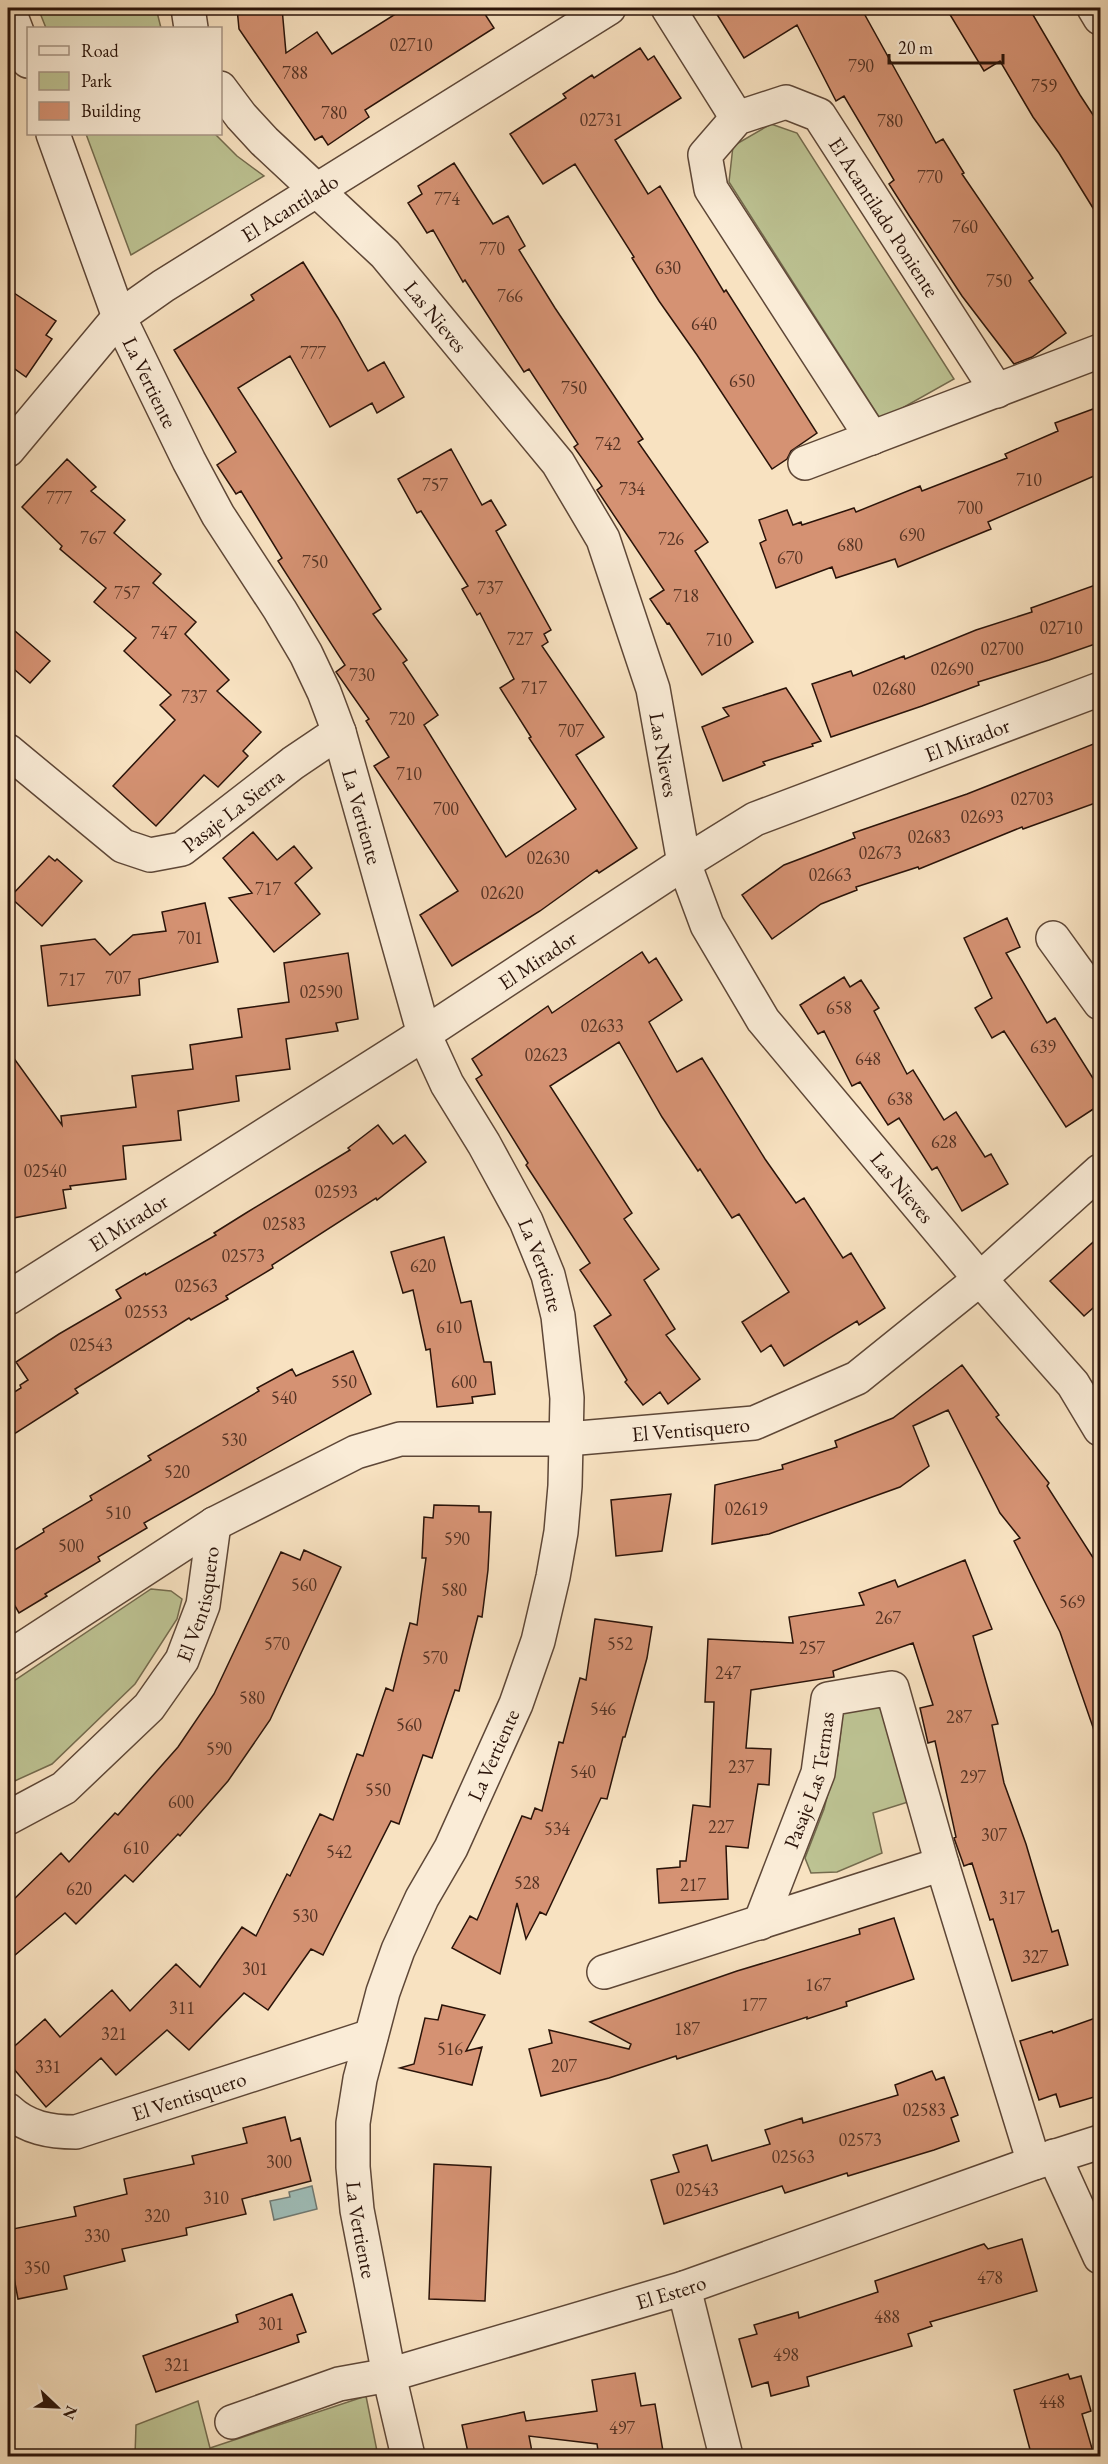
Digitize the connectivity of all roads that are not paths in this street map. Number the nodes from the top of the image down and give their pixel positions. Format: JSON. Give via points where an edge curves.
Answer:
{"nodes":[{"id":1,"x":8,"y":8,"type":"edge"},
{"id":2,"x":188,"y":8,"type":"edge"},
{"id":3,"x":609,"y":8,"type":"edge"},
{"id":4,"x":668,"y":8,"type":"edge"},
{"id":5,"x":1094,"y":8,"type":"edge"},
{"id":6,"x":1101,"y":18,"type":"edge"},
{"id":7,"x":191,"y":27,"type":"edge"},
{"id":8,"x":20,"y":55,"type":"edge"},
{"id":9,"x":222,"y":91,"type":"edge"},
{"id":10,"x":737,"y":118,"type":"junction"},
{"id":11,"x":53,"y":135,"type":"edge"},
{"id":12,"x":318,"y":189,"type":"junction"},
{"id":13,"x":119,"y":317,"type":"junction"},
{"id":14,"x":1101,"y":351,"type":"edge"},
{"id":15,"x":996,"y":391,"type":"junction"},
{"id":16,"x":872,"y":438,"type":"junction"},
{"id":17,"x":8,"y":450,"type":"edge"},
{"id":18,"x":805,"y":463,"type":"dead end"},
{"id":19,"x":1101,"y":689,"type":"edge"},
{"id":20,"x":339,"y":732,"type":"junction"},
{"id":21,"x":8,"y":751,"type":"edge"},
{"id":22,"x":684,"y":863,"type":"junction"},
{"id":23,"x":1053,"y":938,"type":"dead end"},
{"id":24,"x":1101,"y":1003,"type":"edge"},
{"id":25,"x":424,"y":1034,"type":"junction"},
{"id":26,"x":1101,"y":1171,"type":"edge"},
{"id":27,"x":980,"y":1280,"type":"junction"},
{"id":28,"x":8,"y":1298,"type":"edge"},
{"id":29,"x":1101,"y":1429,"type":"edge"},
{"id":30,"x":567,"y":1439,"type":"junction"},
{"id":31,"x":214,"y":1524,"type":"junction"},
{"id":32,"x":8,"y":1658,"type":"edge"},
{"id":33,"x":8,"y":1818,"type":"edge"},
{"id":34,"x":942,"y":1864,"type":"junction"},
{"id":35,"x":760,"y":1923,"type":"junction"},
{"id":36,"x":604,"y":1972,"type":"dead end"},
{"id":37,"x":371,"y":2036,"type":"junction"},
{"id":38,"x":8,"y":2110,"type":"edge"},
{"id":39,"x":1101,"y":2142,"type":"edge"},
{"id":40,"x":1044,"y":2160,"type":"junction"},
{"id":41,"x":1101,"y":2257,"type":"edge"},
{"id":42,"x":684,"y":2288,"type":"junction"},
{"id":43,"x":389,"y":2375,"type":"junction"},
{"id":44,"x":232,"y":2422,"type":"dead end"},
{"id":45,"x":408,"y":2457,"type":"edge"},
{"id":46,"x":726,"y":2457,"type":"edge"}],
"edges":[{"from":1,"to":8,"type":"street"},
{"from":2,"to":7,"type":"street"},
{"from":3,"to":12,"type":"street","name":"El Acantilado"},
{"from":4,"to":10,"type":"street"},
{"from":5,"to":6,"type":"street"},
{"from":9,"to":12,"type":"street","name":"Las Nieves","via":[[264,141]]},
{"from":10,"to":15,"type":"street","name":"El Acantilado Poniente","via":[[786,102],[819,115]]},
{"from":10,"to":16,"type":"street","via":[[705,155],[711,189]]},
{"from":11,"to":13,"type":"street","name":"La Vertiente"},
{"from":12,"to":13,"type":"street","name":"El Acantilado"},
{"from":12,"to":22,"type":"street","name":"Las Nieves","via":[[385,255],[558,463],[603,539],[653,689]]},
{"from":13,"to":17,"type":"street","name":"El Acantilado"},
{"from":13,"to":20,"type":"street","name":"La Vertiente","via":[[218,515],[306,654]]},
{"from":14,"to":15,"type":"street"},
{"from":15,"to":16,"type":"street"},
{"from":16,"to":18,"type":"street"},
{"from":19,"to":22,"type":"street","name":"El Mirador","via":[[755,819]]},
{"from":20,"to":21,"type":"street","name":"Pasaje La Sierra","via":[[182,849],[150,855],[123,846]]},
{"from":20,"to":25,"type":"street","name":"La Vertiente"},
{"from":22,"to":25,"type":"street","name":"El Mirador"},
{"from":22,"to":27,"type":"street","name":"Las Nieves","via":[[707,925],[763,1020]]},
{"from":23,"to":24,"type":"street"},
{"from":25,"to":28,"type":"street","name":"El Mirador"},
{"from":25,"to":30,"type":"street","name":"La Vertiente","via":[[447,1084],[526,1221],[548,1275],[564,1357]]},
{"from":26,"to":27,"type":"street","name":"El Ventisquero"},
{"from":27,"to":29,"type":"street","name":"Las Nieves","via":[[1073,1384]]},
{"from":27,"to":30,"type":"street","name":"El Ventisquero","via":[[857,1378],[754,1423]]},
{"from":30,"to":31,"type":"street","name":"El Ventisquero","via":[[400,1439],[356,1452]]},
{"from":30,"to":37,"type":"street","name":"La Vertiente","via":[[561,1532],[538,1641],[516,1704],[456,1838],[398,1950]]},
{"from":31,"to":32,"type":"street","name":"El Ventisquero"},
{"from":31,"to":33,"type":"street","name":"El Ventisquero","via":[[203,1605],[182,1660],[149,1707],[64,1788]]},
{"from":34,"to":35,"type":"street"},
{"from":34,"to":35,"type":"street","name":"Pasaje Las Termas","via":[[892,1688],[828,1699],[818,1773]]},
{"from":34,"to":40,"type":"street","name":"Pasaje Las Termas"},
{"from":35,"to":36,"type":"street"},
{"from":37,"to":38,"type":"street","name":"El Ventisquero","via":[[76,2132],[34,2127]]},
{"from":37,"to":43,"type":"street","name":"La Vertiente","via":[[355,2112],[353,2167],[357,2210]]},
{"from":39,"to":40,"type":"street","name":"El Estero"},
{"from":40,"to":41,"type":"street","name":"Pasaje Las Termas"},
{"from":40,"to":42,"type":"street","name":"El Estero"},
{"from":42,"to":43,"type":"street","name":"El Estero"},
{"from":42,"to":46,"type":"street"},
{"from":43,"to":44,"type":"street","name":"El Estero","via":[[339,2384]]},
{"from":43,"to":45,"type":"street","name":"La Vertiente"}]}
